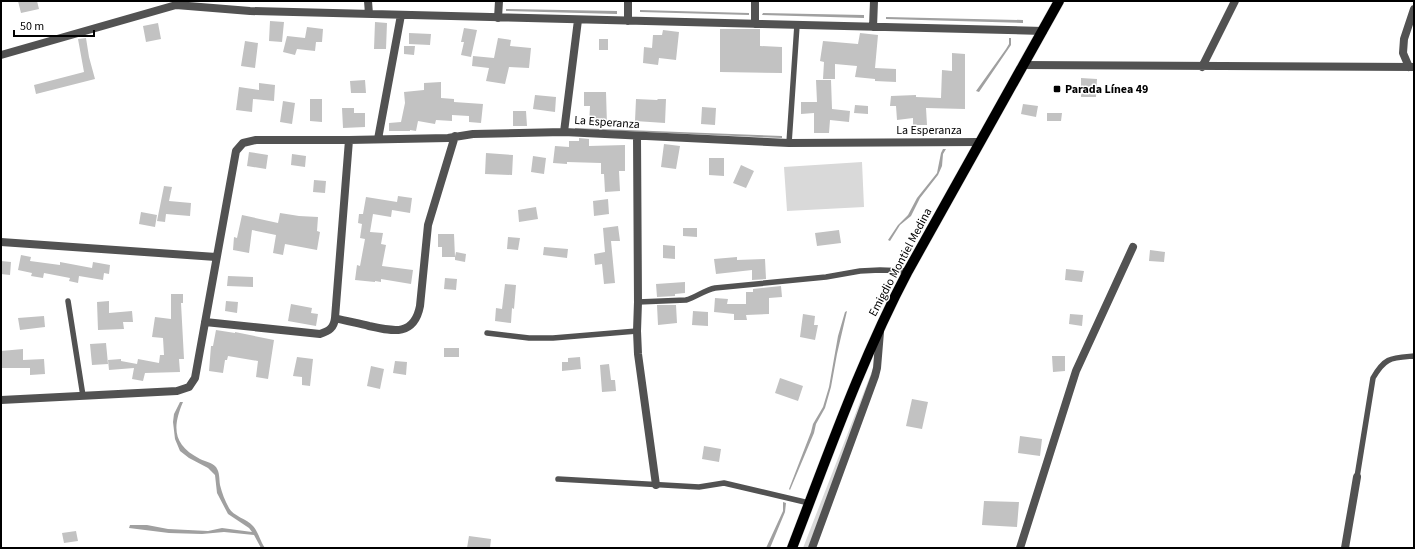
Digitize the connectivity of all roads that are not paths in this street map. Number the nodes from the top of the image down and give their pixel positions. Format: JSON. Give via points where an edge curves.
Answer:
{"nodes":[{"id":1,"x":368,"y":1,"type":"edge"},
{"id":2,"x":499,"y":1,"type":"edge"},
{"id":3,"x":628,"y":1,"type":"edge"},
{"id":4,"x":755,"y":1,"type":"edge"},
{"id":5,"x":874,"y":1,"type":"edge"},
{"id":6,"x":1235,"y":1,"type":"edge"},
{"id":7,"x":1055,"y":2,"type":"edge"},
{"id":8,"x":1414,"y":9,"type":"edge"},
{"id":9,"x":369,"y":14,"type":"junction"},
{"id":10,"x":402,"y":15,"type":"junction"},
{"id":11,"x":498,"y":18,"type":"junction"},
{"id":12,"x":578,"y":20,"type":"junction"},
{"id":13,"x":628,"y":21,"type":"junction"},
{"id":14,"x":755,"y":24,"type":"junction"},
{"id":15,"x":797,"y":25,"type":"junction"},
{"id":16,"x":873,"y":27,"type":"junction"},
{"id":17,"x":1042,"y":31,"type":"junction"},
{"id":18,"x":1,"y":55,"type":"edge"},
{"id":19,"x":1023,"y":65,"type":"junction"},
{"id":20,"x":1202,"y":67,"type":"junction"},
{"id":21,"x":1411,"y":67,"type":"edge"},
{"id":22,"x":564,"y":132,"type":"junction"},
{"id":23,"x":455,"y":136,"type":"junction"},
{"id":24,"x":636,"y":136,"type":"junction"},
{"id":25,"x":378,"y":139,"type":"junction"},
{"id":26,"x":349,"y":140,"type":"junction"},
{"id":27,"x":980,"y":142,"type":"junction"},
{"id":28,"x":789,"y":143,"type":"junction"},
{"id":29,"x":1,"y":242,"type":"edge"},
{"id":30,"x":1133,"y":246,"type":"dead end"},
{"id":31,"x":216,"y":257,"type":"junction"},
{"id":32,"x":908,"y":271,"type":"junction"},
{"id":33,"x":68,"y":301,"type":"dead end"},
{"id":34,"x":638,"y":302,"type":"junction"},
{"id":35,"x":335,"y":318,"type":"junction"},
{"id":36,"x":205,"y":322,"type":"junction"},
{"id":37,"x":881,"y":324,"type":"junction"},
{"id":38,"x":637,"y":331,"type":"junction"},
{"id":39,"x":487,"y":333,"type":"dead end"},
{"id":40,"x":1414,"y":356,"type":"edge"},
{"id":41,"x":83,"y":396,"type":"junction"},
{"id":42,"x":1,"y":400,"type":"edge"},
{"id":43,"x":1357,"y":477,"type":"joint"},
{"id":44,"x":558,"y":479,"type":"dead end"},
{"id":45,"x":656,"y":485,"type":"junction"},
{"id":46,"x":809,"y":503,"type":"junction"},
{"id":47,"x":792,"y":548,"type":"edge"},
{"id":48,"x":812,"y":548,"type":"edge"},
{"id":49,"x":1020,"y":548,"type":"edge"},
{"id":50,"x":1345,"y":548,"type":"edge"}],
"edges":[{"from":1,"to":9,"type":"street"},
{"from":2,"to":11,"type":"street"},
{"from":3,"to":13,"type":"street"},
{"from":4,"to":14,"type":"street"},
{"from":5,"to":16,"type":"street"},
{"from":6,"to":20,"type":"street"},
{"from":7,"to":17,"type":"main road","name":"Emigdio Montiel Medina"},
{"from":8,"to":21,"type":"street","via":[[1404,39],[1403,53]]},
{"from":9,"to":10,"type":"street"},
{"from":9,"to":18,"type":"street","via":[[176,6]]},
{"from":10,"to":11,"type":"street"},
{"from":10,"to":25,"type":"street"},
{"from":11,"to":12,"type":"street"},
{"from":12,"to":13,"type":"street"},
{"from":12,"to":22,"type":"street"},
{"from":13,"to":14,"type":"street"},
{"from":14,"to":15,"type":"street"},
{"from":15,"to":16,"type":"street"},
{"from":15,"to":28,"type":"lane"},
{"from":16,"to":17,"type":"street"},
{"from":17,"to":19,"type":"main road","name":"Emigdio Montiel Medina"},
{"from":19,"to":20,"type":"street"},
{"from":19,"to":27,"type":"main road","name":"Emigdio Montiel Medina"},
{"from":20,"to":21,"type":"street"},
{"from":22,"to":23,"type":"street","name":"La Esperanza"},
{"from":22,"to":24,"type":"street","name":"La Esperanza"},
{"from":23,"to":25,"type":"street","name":"La Esperanza"},
{"from":23,"to":35,"type":"street","via":[[428,225],[418,316],[411,325],[402,330],[390,331]]},
{"from":24,"to":28,"type":"street","name":"La Esperanza"},
{"from":24,"to":34,"type":"street"},
{"from":25,"to":26,"type":"street","name":"La Esperanza"},
{"from":26,"to":31,"type":"street","name":"La Esperanza","via":[[256,140],[243,143],[236,151]]},
{"from":26,"to":35,"type":"street"},
{"from":27,"to":28,"type":"street","name":"La Esperanza"},
{"from":27,"to":32,"type":"main road","name":"Emigdio Montiel Medina"},
{"from":29,"to":31,"type":"street"},
{"from":30,"to":49,"type":"street","via":[[1076,371]]},
{"from":31,"to":36,"type":"street"},
{"from":32,"to":34,"type":"lane","via":[[867,271],[715,288],[686,300]]},
{"from":32,"to":37,"type":"main road","name":"Emigdio Montiel Medina"},
{"from":33,"to":41,"type":"lane"},
{"from":34,"to":38,"type":"street"},
{"from":35,"to":36,"type":"street","via":[[331,328],[320,334]]},
{"from":36,"to":41,"type":"street","via":[[194,378],[189,387],[177,391]]},
{"from":37,"to":46,"type":"main road","name":"Emigdio Montiel Medina"},
{"from":37,"to":48,"type":"street","via":[[875,376]]},
{"from":38,"to":39,"type":"lane","via":[[553,338]]},
{"from":38,"to":45,"type":"street"},
{"from":40,"to":43,"type":"lane","via":[[1395,357],[1387,361],[1380,366],[1373,378]]},
{"from":41,"to":42,"type":"street"},
{"from":43,"to":50,"type":"street"},
{"from":44,"to":45,"type":"lane"},
{"from":45,"to":46,"type":"lane","via":[[699,487],[724,483]]},
{"from":46,"to":47,"type":"main road","name":"Emigdio Montiel Medina"}]}
